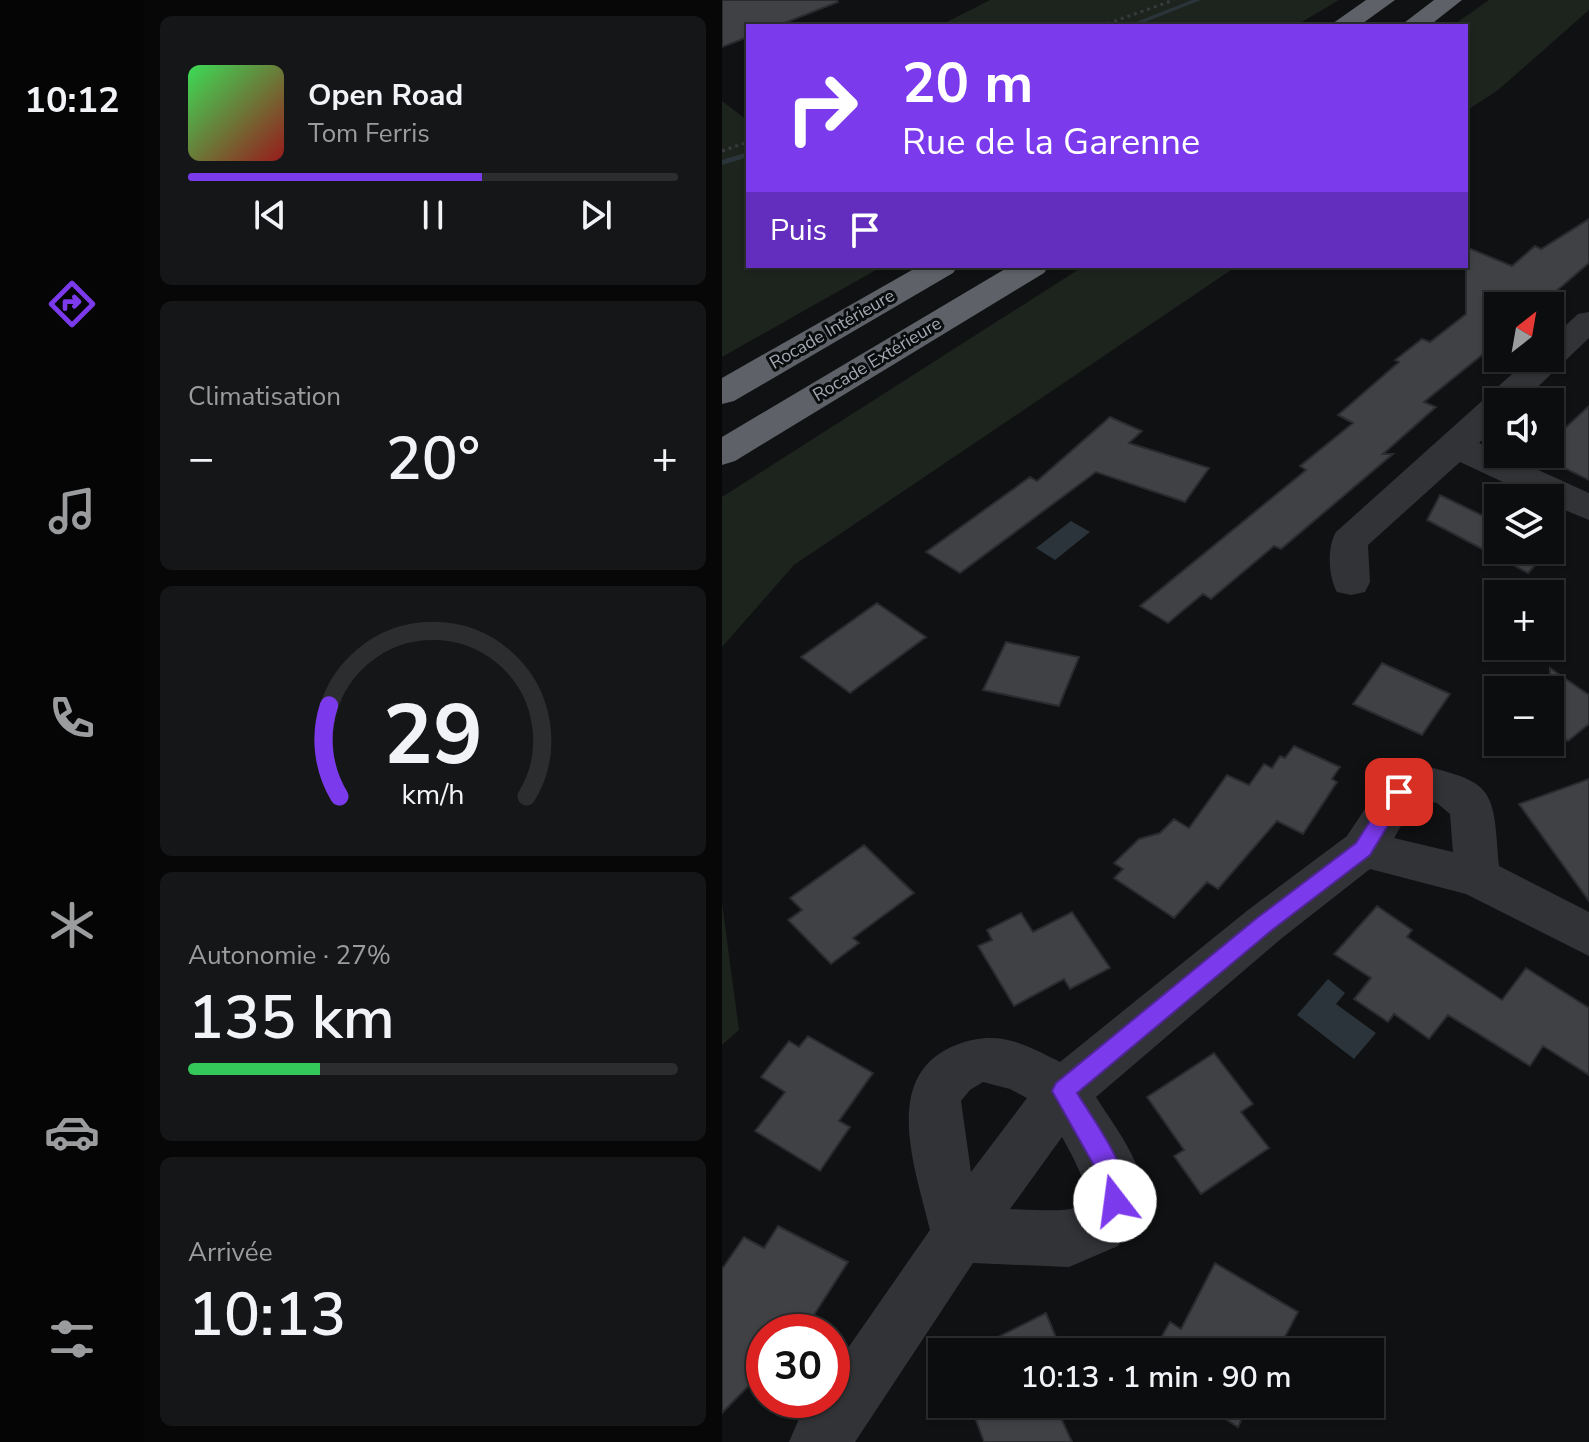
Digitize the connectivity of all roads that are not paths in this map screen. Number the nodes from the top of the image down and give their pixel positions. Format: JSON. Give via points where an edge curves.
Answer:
{"nodes":[{"id":1,"x":1383,"y":0,"type":"edge"},
{"id":2,"x":1450,"y":0,"type":"edge"},
{"id":3,"x":1345,"y":24,"type":"edge"},
{"id":4,"x":1416,"y":24,"type":"edge"},
{"id":5,"x":939,"y":268,"type":"edge"},
{"id":6,"x":1030,"y":268,"type":"edge"},
{"id":7,"x":1589,"y":321,"type":"edge"},
{"id":8,"x":1564,"y":345,"type":"edge"},
{"id":9,"x":1535,"y":372,"type":"edge"},
{"id":10,"x":1517,"y":388,"type":"edge"},
{"id":11,"x":722,"y":393,"type":"edge"},
{"id":12,"x":1484,"y":419,"type":"edge"},
{"id":13,"x":1456,"y":446,"type":"junction"},
{"id":14,"x":722,"y":453,"type":"edge"},
{"id":15,"x":1589,"y":508,"type":"edge"},
{"id":16,"x":1351,"y":582,"type":"dead end"},
{"id":17,"x":1363,"y":849,"type":"junction"},
{"id":18,"x":1477,"y":877,"type":"junction"},
{"id":19,"x":1589,"y":935,"type":"edge"},
{"id":20,"x":1064,"y":1091,"type":"junction"},
{"id":21,"x":959,"y":1235,"type":"junction"},
{"id":22,"x":819,"y":1442,"type":"edge"}],
"edges":[{"from":1,"to":3,"type":"highway"},
{"from":2,"to":4,"type":"highway"},
{"from":5,"to":11,"type":"highway","name":"Rocade Intérieure"},
{"from":6,"to":14,"type":"highway","name":"Rocade Extérieure"},
{"from":7,"to":8,"type":"street"},
{"from":9,"to":10,"type":"street"},
{"from":12,"to":13,"type":"street"},
{"from":13,"to":15,"type":"street"},
{"from":13,"to":16,"type":"street","via":[[1349,541]]},
{"from":17,"to":18,"type":"street"},
{"from":17,"to":18,"type":"street","via":[[1399,792],[1415,781],[1450,789],[1472,806]]},
{"from":17,"to":20,"type":"street"},
{"from":18,"to":19,"type":"street"},
{"from":20,"to":21,"type":"street"},
{"from":20,"to":21,"type":"street","via":[[1019,1067],[983,1059],[956,1068],[937,1091],[934,1120]]},
{"from":20,"to":21,"type":"street","via":[[1111,1173],[1115,1201],[1099,1227],[1069,1239]]},
{"from":21,"to":22,"type":"street"}]}
